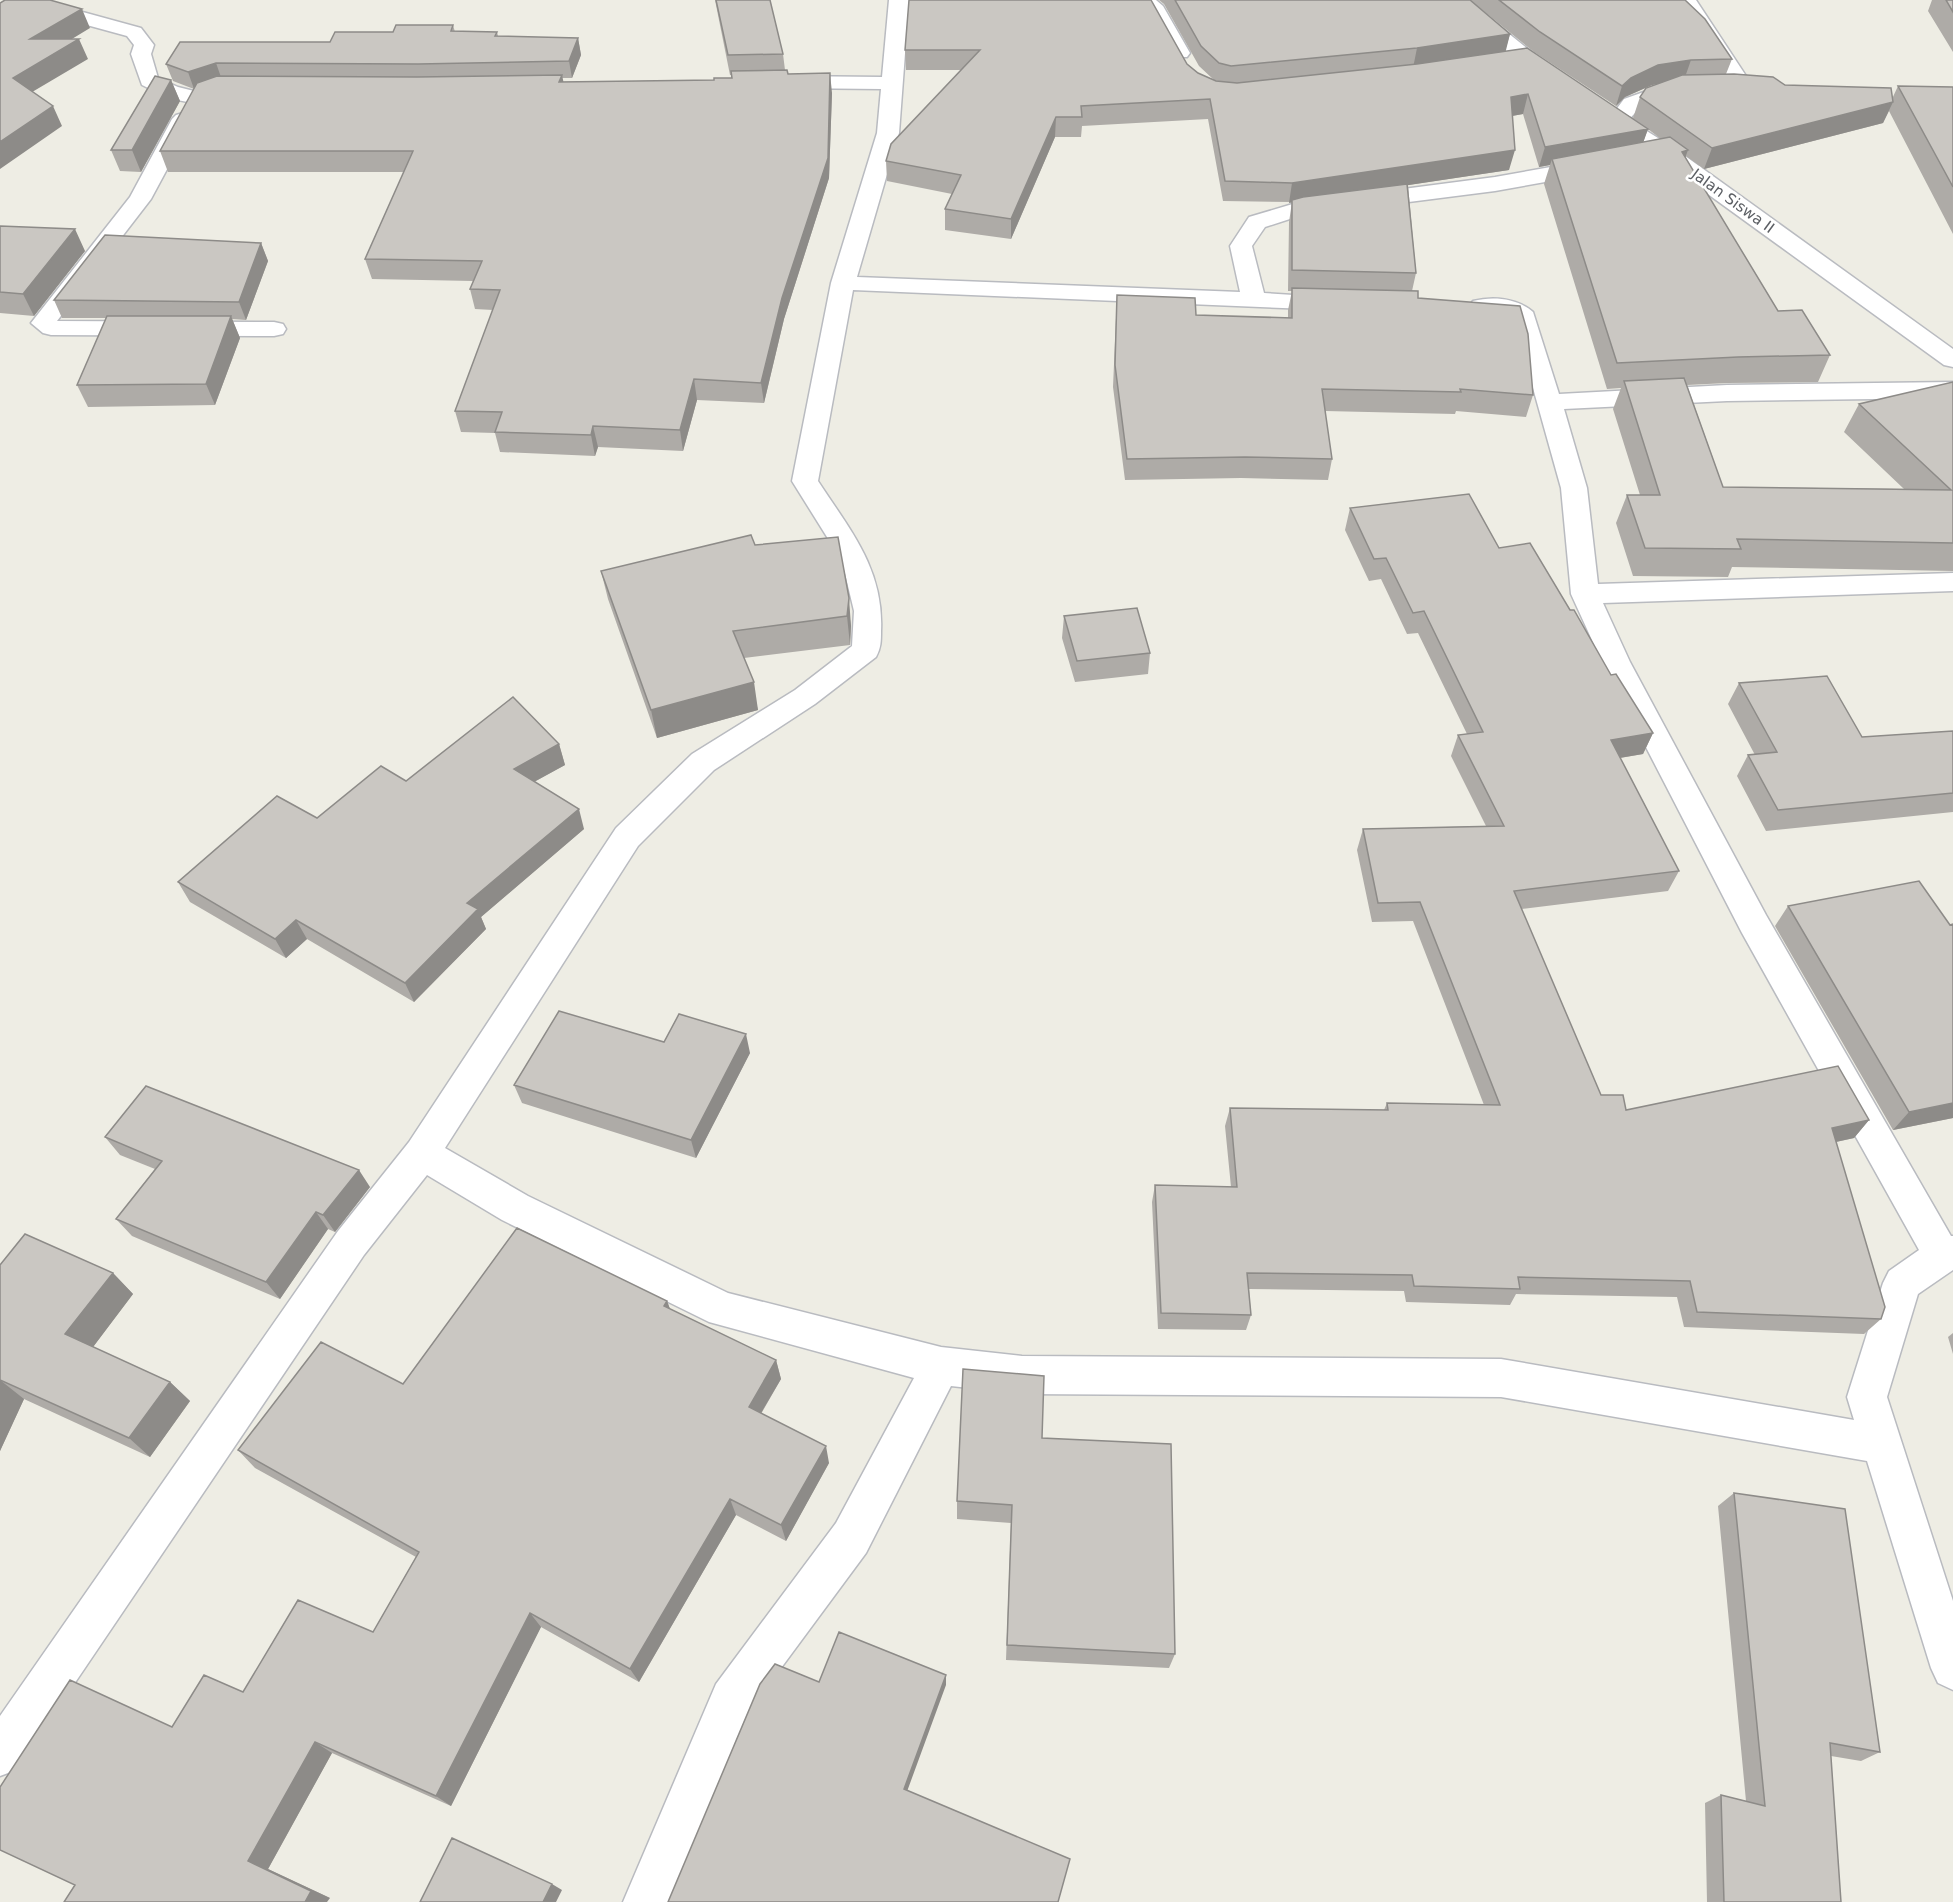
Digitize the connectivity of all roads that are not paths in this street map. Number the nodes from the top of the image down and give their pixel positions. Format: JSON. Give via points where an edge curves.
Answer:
{"nodes":[{"id":1,"x":17,"y":0,"type":"edge"},
{"id":2,"x":899,"y":0,"type":"edge"},
{"id":3,"x":1145,"y":0,"type":"edge"},
{"id":4,"x":1455,"y":0,"type":"edge"},
{"id":5,"x":1686,"y":0,"type":"edge"},
{"id":6,"x":1526,"y":58,"type":"junction"},
{"id":7,"x":1503,"y":62,"type":"edge"},
{"id":8,"x":1189,"y":69,"type":"edge"},
{"id":9,"x":763,"y":83,"type":"edge"},
{"id":10,"x":890,"y":83,"type":"junction"},
{"id":11,"x":1744,"y":88,"type":"junction"},
{"id":12,"x":1768,"y":89,"type":"edge"},
{"id":13,"x":1572,"y":90,"type":"edge"},
{"id":14,"x":1590,"y":103,"type":"edge"},
{"id":15,"x":1617,"y":122,"type":"junction"},
{"id":16,"x":1666,"y":153,"type":"junction"},
{"id":17,"x":1632,"y":159,"type":"edge"},
{"id":18,"x":1609,"y":164,"type":"edge"},
{"id":19,"x":843,"y":282,"type":"junction"},
{"id":20,"x":1254,"y":300,"type":"junction"},
{"id":21,"x":1358,"y":303,"type":"edge"},
{"id":22,"x":1462,"y":306,"type":"edge"},
{"id":23,"x":274,"y":329,"type":"dead end"},
{"id":24,"x":1953,"y":360,"type":"edge"},
{"id":25,"x":1953,"y":390,"type":"edge"},
{"id":26,"x":1549,"y":402,"type":"junction"},
{"id":27,"x":1953,"y":582,"type":"edge"},
{"id":28,"x":1585,"y":594,"type":"junction"},
{"id":29,"x":422,"y":1153,"type":"junction"},
{"id":30,"x":1947,"y":1255,"type":"edge"},
{"id":31,"x":941,"y":1366,"type":"junction"},
{"id":32,"x":1882,"y":1444,"type":"junction"},
{"id":33,"x":1953,"y":1668,"type":"edge"},
{"id":34,"x":0,"y":1754,"type":"edge"},
{"id":35,"x":646,"y":1902,"type":"edge"}],
"edges":[{"from":1,"to":23,"type":"street","via":[[134,32],[144,45],[141,54],[148,81],[171,91],[204,94],[140,199],[43,322],[51,328]]},
{"from":2,"to":10,"type":"street"},
{"from":3,"to":8,"type":"street","via":[[1156,10]]},
{"from":4,"to":6,"type":"street"},
{"from":5,"to":11,"type":"street"},
{"from":6,"to":7,"type":"street"},
{"from":6,"to":13,"type":"street"},
{"from":9,"to":10,"type":"street"},
{"from":10,"to":19,"type":"street","via":[[888,133]]},
{"from":11,"to":12,"type":"street"},
{"from":11,"to":15,"type":"street","via":[[1672,88],[1631,103]]},
{"from":14,"to":15,"type":"street","name":"Jalan Siswa II"},
{"from":15,"to":16,"type":"street","name":"Jalan Siswa II"},
{"from":16,"to":17,"type":"street"},
{"from":16,"to":24,"type":"street","name":"Jalan Siswa II"},
{"from":18,"to":20,"type":"street","via":[[1495,184],[1296,210],[1257,222],[1241,246]]},
{"from":19,"to":20,"type":"street"},
{"from":19,"to":29,"type":"street","via":[[805,481],[856,561],[868,611],[866,650],[805,697],[704,762],[627,837]]},
{"from":20,"to":21,"type":"street"},
{"from":22,"to":26,"type":"street","via":[[1507,306],[1525,317]]},
{"from":25,"to":26,"type":"street","via":[[1727,393]]},
{"from":26,"to":28,"type":"street","via":[[1574,488]]},
{"from":27,"to":28,"type":"street"},
{"from":28,"to":30,"type":"street","via":[[1616,662],[1754,924]]},
{"from":29,"to":31,"type":"street","via":[[515,1208],[722,1309]]},
{"from":29,"to":34,"type":"street","via":[[351,1243]]},
{"from":30,"to":32,"type":"street","via":[[1902,1283],[1868,1397]]},
{"from":31,"to":32,"type":"street","via":[[1022,1375],[1501,1378]]},
{"from":31,"to":35,"type":"street","via":[[851,1538],[730,1700]]},
{"from":32,"to":33,"type":"street"}]}
